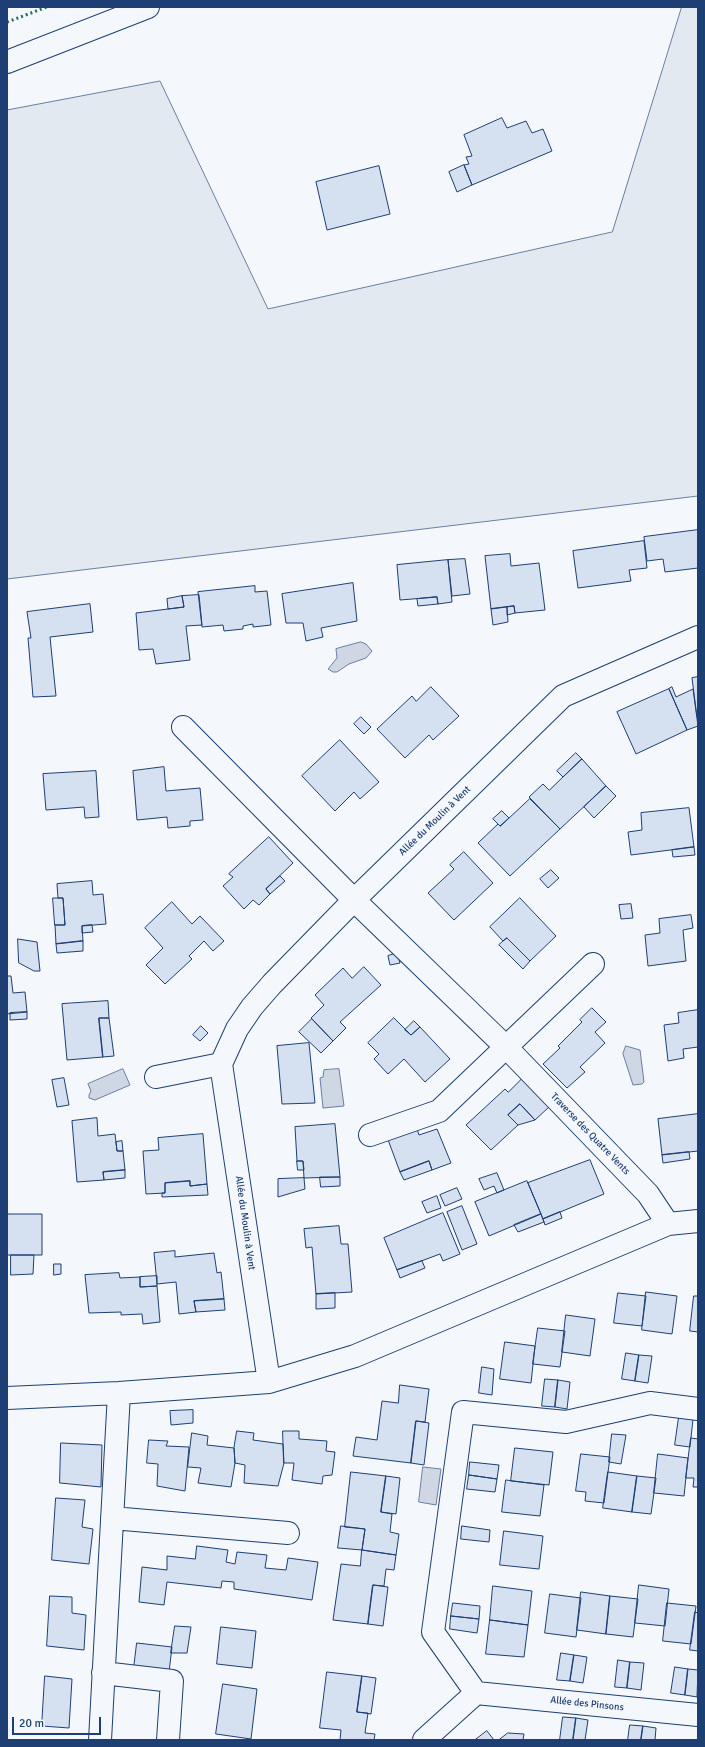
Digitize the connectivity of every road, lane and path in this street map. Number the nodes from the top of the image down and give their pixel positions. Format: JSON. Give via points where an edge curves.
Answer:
{"nodes":[{"id":1,"x":148,"y":7,"type":"edge"},
{"id":2,"x":7,"y":62,"type":"edge"},
{"id":3,"x":698,"y":637,"type":"edge"},
{"id":4,"x":183,"y":727,"type":"dead end"},
{"id":5,"x":354,"y":900,"type":"junction"},
{"id":6,"x":593,"y":964,"type":"dead end"},
{"id":7,"x":507,"y":1048,"type":"junction"},
{"id":8,"x":221,"y":1064,"type":"junction"},
{"id":9,"x":156,"y":1076,"type":"dead end"},
{"id":10,"x":370,"y":1135,"type":"dead end"},
{"id":11,"x":698,"y":1221,"type":"edge"},
{"id":12,"x":668,"y":1224,"type":"junction"},
{"id":13,"x":268,"y":1382,"type":"junction"},
{"id":14,"x":120,"y":1393,"type":"junction"},
{"id":15,"x":7,"y":1398,"type":"edge"},
{"id":16,"x":698,"y":1409,"type":"edge"},
{"id":17,"x":112,"y":1518,"type":"junction"},
{"id":18,"x":288,"y":1533,"type":"dead end"},
{"id":19,"x":103,"y":1673,"type":"junction"},
{"id":20,"x":476,"y":1693,"type":"junction"},
{"id":21,"x":698,"y":1714,"type":"edge"},
{"id":22,"x":100,"y":1740,"type":"edge"},
{"id":23,"x":168,"y":1740,"type":"edge"},
{"id":24,"x":424,"y":1740,"type":"edge"}],
"edges":[{"from":1,"to":2,"type":"street"},
{"from":3,"to":5,"type":"street","name":"Allée du Moulin à Vent","via":[[563,696]]},
{"from":4,"to":5,"type":"street","name":"Traverse des Quatre Vents"},
{"from":5,"to":7,"type":"street","name":"Traverse des Quatre Vents"},
{"from":5,"to":8,"type":"street","name":"Allée du Moulin à Vent","via":[[252,1007],[237,1029]]},
{"from":6,"to":7,"type":"street"},
{"from":7,"to":10,"type":"street","via":[[439,1111]]},
{"from":7,"to":12,"type":"street","name":"Traverse des Quatre Vents","via":[[648,1194]]},
{"from":8,"to":9,"type":"street"},
{"from":8,"to":13,"type":"street","name":"Allée du Moulin à Vent"},
{"from":11,"to":12,"type":"street"},
{"from":12,"to":13,"type":"street","via":[[355,1356]]},
{"from":13,"to":14,"type":"street"},
{"from":14,"to":15,"type":"street"},
{"from":14,"to":17,"type":"street"},
{"from":16,"to":20,"type":"street","via":[[650,1403],[566,1422],[463,1412],[433,1632]]},
{"from":17,"to":18,"type":"street"},
{"from":17,"to":19,"type":"street"},
{"from":19,"to":22,"type":"street"},
{"from":19,"to":23,"type":"street","via":[[172,1681]]},
{"from":20,"to":21,"type":"street","name":"Allée des Pinsons"},
{"from":20,"to":24,"type":"street"}]}
